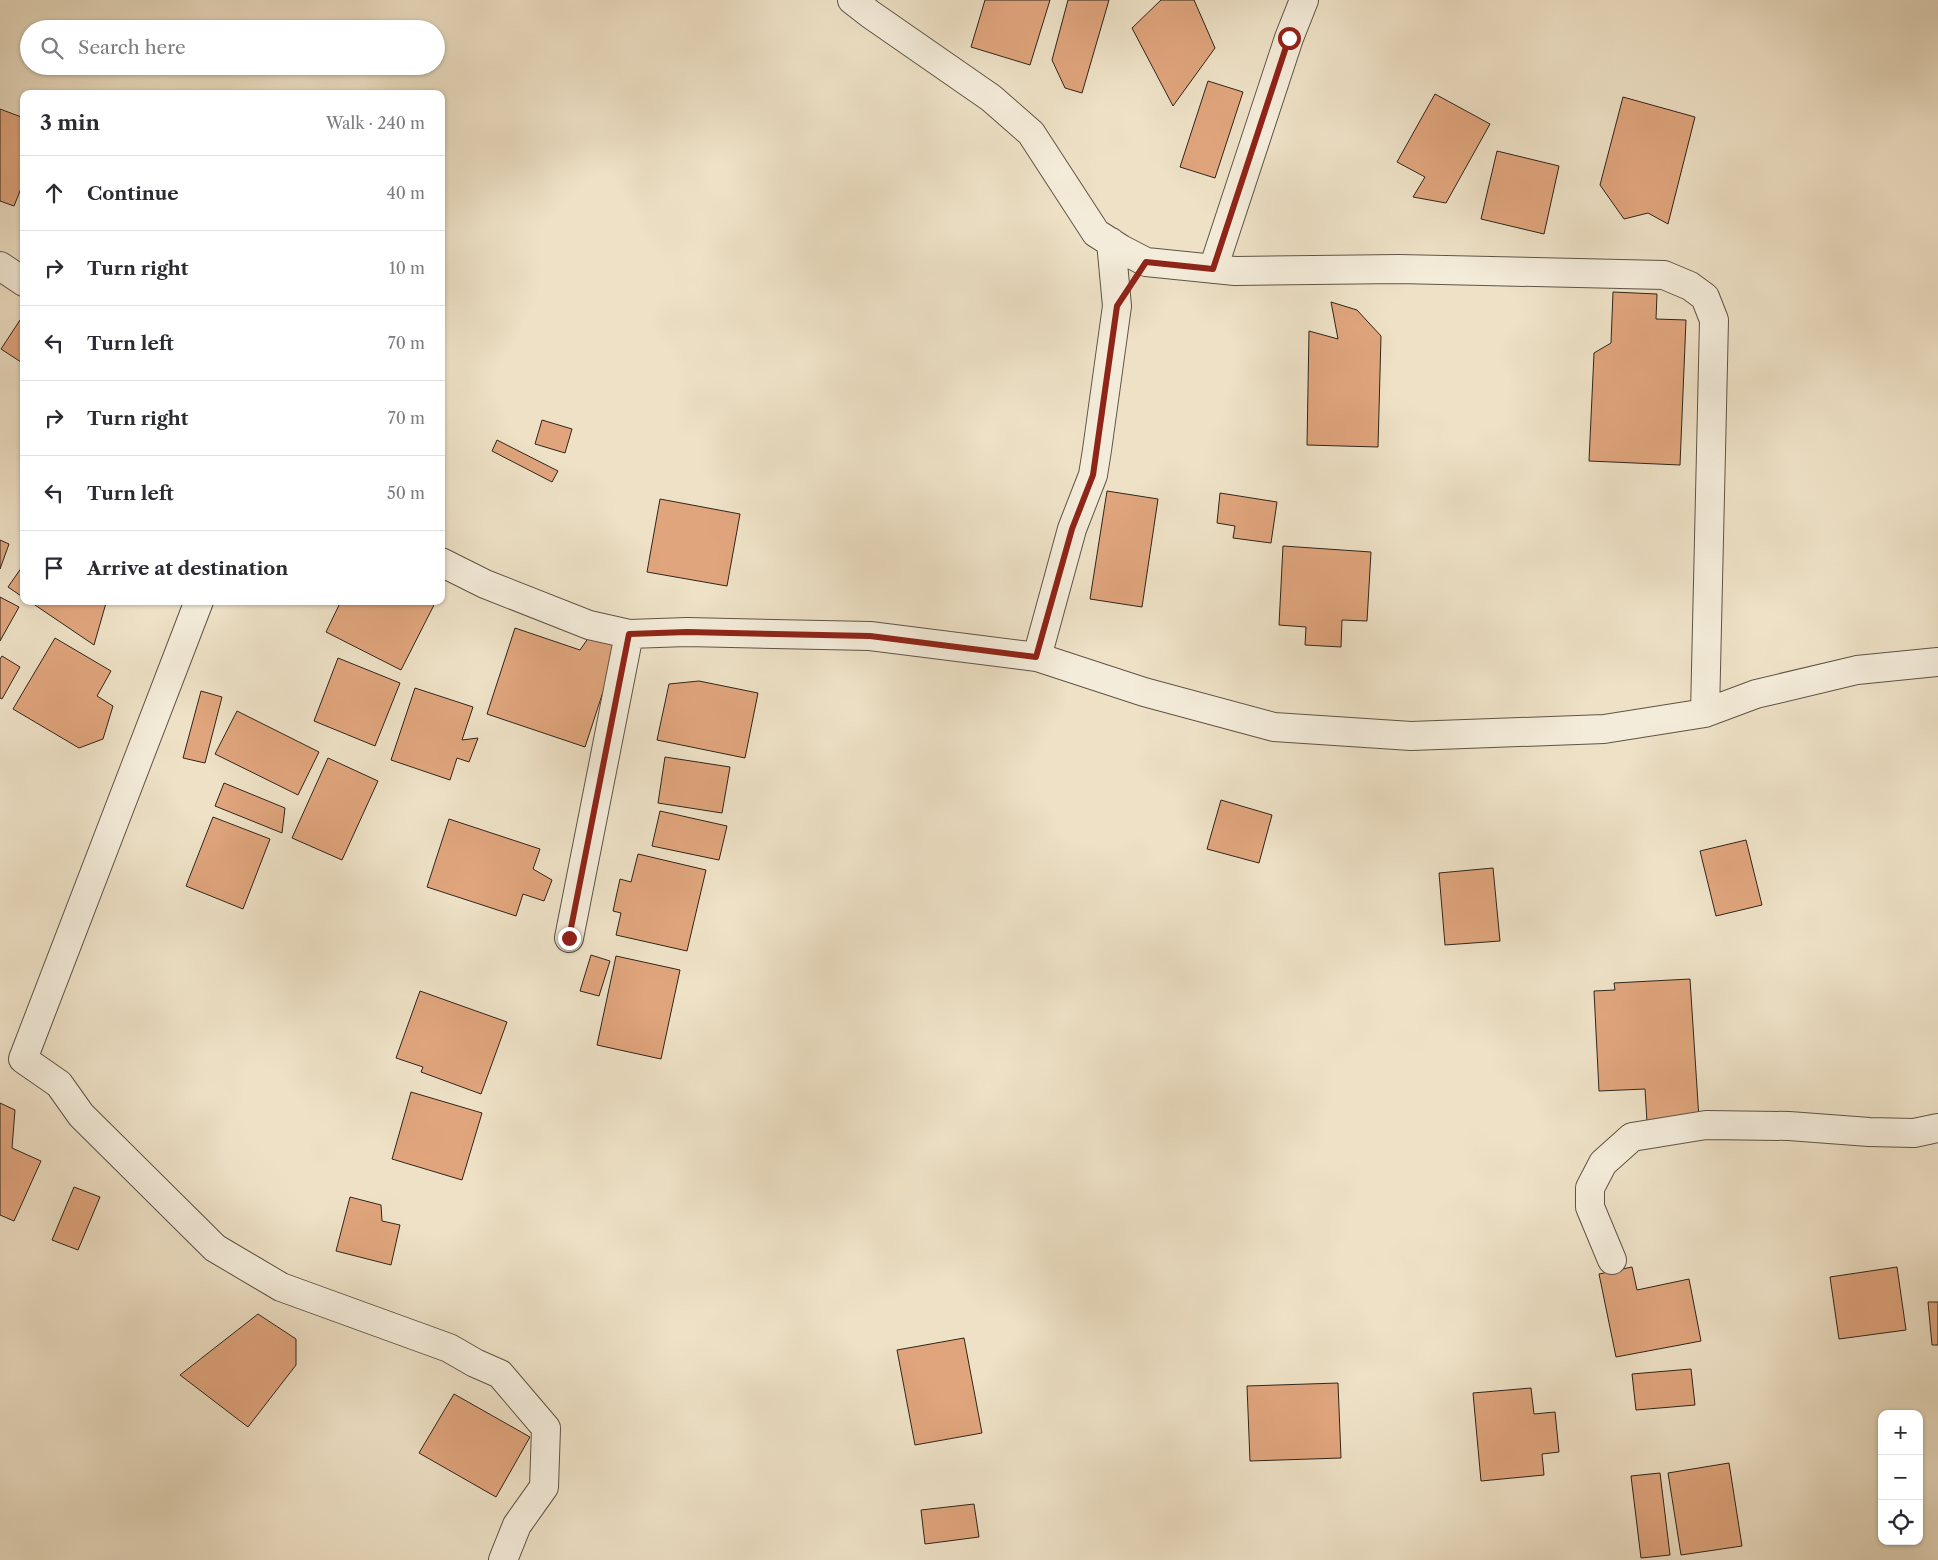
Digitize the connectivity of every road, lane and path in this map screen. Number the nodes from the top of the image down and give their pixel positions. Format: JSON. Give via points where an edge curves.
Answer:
{"nodes":[{"id":1,"x":852,"y":0,"type":"edge"},
{"id":2,"x":1304,"y":0,"type":"edge"},
{"id":3,"x":1111,"y":242,"type":"junction"},
{"id":4,"x":1146,"y":262,"type":"junction"},
{"id":5,"x":0,"y":266,"type":"edge"},
{"id":6,"x":1213,"y":269,"type":"junction"},
{"id":7,"x":20,"y":279,"type":"edge"},
{"id":8,"x":1117,"y":306,"type":"junction"},
{"id":9,"x":445,"y":564,"type":"edge"},
{"id":10,"x":197,"y":605,"type":"edge"},
{"id":11,"x":629,"y":634,"type":"junction"},
{"id":12,"x":1036,"y":657,"type":"junction"},
{"id":13,"x":1938,"y":662,"type":"edge"},
{"id":14,"x":1706,"y":713,"type":"junction"},
{"id":15,"x":569,"y":938,"type":"dead end"},
{"id":16,"x":0,"y":1063,"type":"edge"},
{"id":17,"x":59,"y":1084,"type":"junction"},
{"id":18,"x":1938,"y":1128,"type":"edge"},
{"id":19,"x":1612,"y":1260,"type":"dead end"},
{"id":20,"x":503,"y":1560,"type":"edge"}],
"edges":[{"from":1,"to":3,"type":"street","via":[[991,98],[1032,134],[1096,233]]},
{"from":2,"to":6,"type":"street"},
{"from":3,"to":4,"type":"street"},
{"from":3,"to":8,"type":"street"},
{"from":4,"to":6,"type":"street"},
{"from":4,"to":8,"type":"street"},
{"from":5,"to":7,"type":"street"},
{"from":6,"to":14,"type":"street","via":[[1664,275],[1690,286],[1705,297],[1714,320]]},
{"from":8,"to":12,"type":"street","via":[[1093,475],[1072,529]]},
{"from":9,"to":11,"type":"street","via":[[486,584],[590,625]]},
{"from":10,"to":17,"type":"street","via":[[23,1058]]},
{"from":11,"to":12,"type":"street","via":[[870,636]]},
{"from":11,"to":15,"type":"street"},
{"from":12,"to":14,"type":"street","via":[[1144,692],[1274,727],[1411,736],[1604,728]]},
{"from":13,"to":14,"type":"street","via":[[1857,670],[1756,694]]},
{"from":16,"to":17,"type":"street"},
{"from":17,"to":20,"type":"street","via":[[81,1115],[215,1248],[282,1287],[450,1348],[500,1374],[546,1428],[544,1487],[517,1525]]},
{"from":18,"to":19,"type":"street","via":[[1914,1133],[1706,1125],[1632,1137],[1603,1163],[1590,1188],[1590,1207]]}]}
